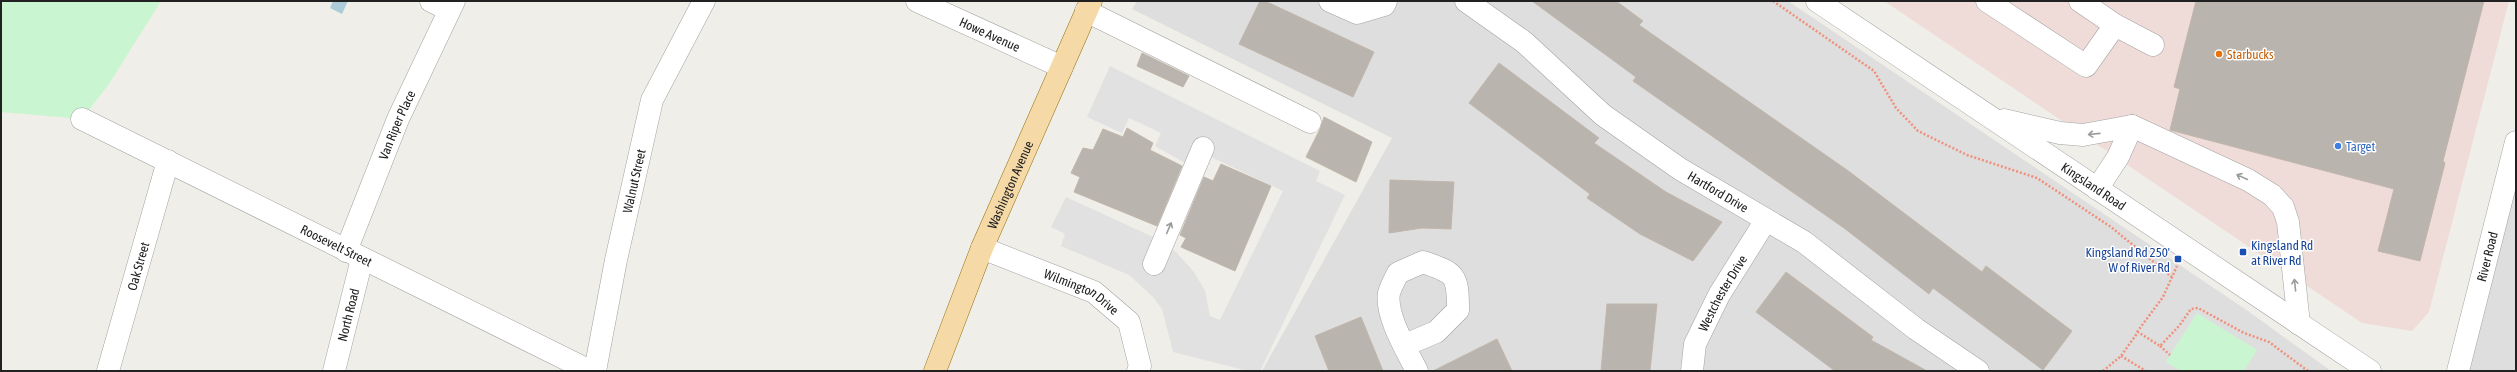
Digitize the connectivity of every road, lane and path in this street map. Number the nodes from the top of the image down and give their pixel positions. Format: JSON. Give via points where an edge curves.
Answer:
{"nodes":[{"id":1,"x":704,"y":1,"type":"edge"},
{"id":2,"x":917,"y":1,"type":"edge"},
{"id":3,"x":1330,"y":1,"type":"edge"},
{"id":4,"x":1386,"y":1,"type":"edge"},
{"id":5,"x":1466,"y":1,"type":"edge"},
{"id":6,"x":1773,"y":1,"type":"edge"},
{"id":7,"x":1817,"y":1,"type":"edge"},
{"id":8,"x":1988,"y":1,"type":"edge"},
{"id":9,"x":2080,"y":1,"type":"edge"},
{"id":10,"x":445,"y":4,"type":"edge"},
{"id":11,"x":1089,"y":6,"type":"edge"},
{"id":12,"x":2115,"y":24,"type":"junction"},
{"id":13,"x":2153,"y":45,"type":"dead end"},
{"id":14,"x":1062,"y":67,"type":"junction"},
{"id":15,"x":1989,"y":116,"type":"junction"},
{"id":16,"x":82,"y":118,"type":"dead end"},
{"id":17,"x":1310,"y":122,"type":"dead end"},
{"id":18,"x":2132,"y":126,"type":"junction"},
{"id":19,"x":2516,"y":142,"type":"edge"},
{"id":20,"x":1203,"y":148,"type":"dead end"},
{"id":21,"x":168,"y":161,"type":"junction"},
{"id":22,"x":2097,"y":189,"type":"junction"},
{"id":23,"x":1766,"y":220,"type":"junction"},
{"id":24,"x":982,"y":248,"type":"junction"},
{"id":25,"x":354,"y":255,"type":"junction"},
{"id":26,"x":2178,"y":263,"type":"dead end"},
{"id":27,"x":1154,"y":264,"type":"dead end"},
{"id":28,"x":2172,"y":278,"type":"junction"},
{"id":29,"x":2299,"y":324,"type":"junction"},
{"id":30,"x":2137,"y":332,"type":"dead end"},
{"id":31,"x":1405,"y":345,"type":"dead end"},
{"id":32,"x":2160,"y":346,"type":"junction"},
{"id":33,"x":2170,"y":355,"type":"dead end"},
{"id":34,"x":2120,"y":356,"type":"junction"},
{"id":35,"x":108,"y":371,"type":"edge"},
{"id":36,"x":334,"y":371,"type":"edge"},
{"id":37,"x":590,"y":371,"type":"edge"},
{"id":38,"x":595,"y":371,"type":"edge"},
{"id":39,"x":935,"y":371,"type":"edge"},
{"id":40,"x":1138,"y":371,"type":"edge"},
{"id":41,"x":1417,"y":371,"type":"edge"},
{"id":42,"x":1692,"y":371,"type":"edge"},
{"id":43,"x":1978,"y":371,"type":"edge"},
{"id":44,"x":2103,"y":371,"type":"edge"},
{"id":45,"x":2146,"y":371,"type":"edge"},
{"id":46,"x":2308,"y":371,"type":"edge"},
{"id":47,"x":2370,"y":371,"type":"edge"},
{"id":48,"x":2458,"y":371,"type":"edge"}],
"edges":[{"from":1,"to":38,"type":"street","name":"Walnut Street","via":[[652,100],[616,260]]},
{"from":2,"to":14,"type":"street","name":"Howe Avenue"},
{"from":3,"to":4,"type":"street","via":[[1357,13],[1384,5]]},
{"from":5,"to":23,"type":"street","name":"Hartford Drive","via":[[1524,42],[1603,116],[1680,169]]},
{"from":6,"to":28,"type":"path","via":[[1874,71],[1896,108],[1918,131],[1966,155],[2037,178],[2111,227]]},
{"from":7,"to":15,"type":"street","name":"Kingsland Road"},
{"from":8,"to":12,"type":"street","via":[[2086,66]]},
{"from":9,"to":12,"type":"street"},
{"from":10,"to":25,"type":"street","name":"Van Riper Place","via":[[398,118]]},
{"from":11,"to":14,"type":"main road","name":"Washington Avenue"},
{"from":11,"to":17,"type":"street"},
{"from":12,"to":13,"type":"street"},
{"from":14,"to":24,"type":"main road","name":"Washington Avenue"},
{"from":18,"to":15,"type":"street","one_way":true,"via":[[2083,135],[2060,133]]},
{"from":15,"to":22,"type":"street","name":"Kingsland Road"},
{"from":16,"to":21,"type":"street","name":"Roosevelt Street"},
{"from":18,"to":22,"type":"street","via":[[2118,157]]},
{"from":29,"to":18,"type":"street","one_way":true,"via":[[2288,222],[2283,207],[2272,195],[2248,180]]},
{"from":19,"to":48,"type":"street","name":"River Road"},
{"from":27,"to":20,"type":"street","one_way":true},
{"from":21,"to":25,"type":"street","name":"Roosevelt Street"},
{"from":21,"to":35,"type":"street","name":"Oak Street"},
{"from":22,"to":29,"type":"street","name":"Kingsland Road"},
{"from":23,"to":42,"type":"street","name":"Westchester Drive","via":[[1712,309],[1695,344]]},
{"from":23,"to":43,"type":"street","name":"Hartford Drive","via":[[1804,242],[1916,329]]},
{"from":24,"to":39,"type":"main road","name":"Washington Avenue"},
{"from":24,"to":40,"type":"street","name":"Wilmington Drive","via":[[1094,292],[1129,322],[1140,366]]},
{"from":25,"to":36,"type":"street","name":"North Road"},
{"from":25,"to":37,"type":"street","name":"Roosevelt Street"},
{"from":26,"to":28,"type":"path"},
{"from":28,"to":30,"type":"path","via":[[2163,297]]},
{"from":29,"to":47,"type":"street","name":"Kingsland Road"},
{"from":31,"to":41,"type":"street"},
{"from":32,"to":33,"type":"path"},
{"from":32,"to":34,"type":"path","via":[[2138,332]]},
{"from":32,"to":46,"type":"path","via":[[2191,309],[2198,308],[2244,333],[2269,342]]},
{"from":34,"to":44,"type":"path"},
{"from":34,"to":45,"type":"path"}]}
